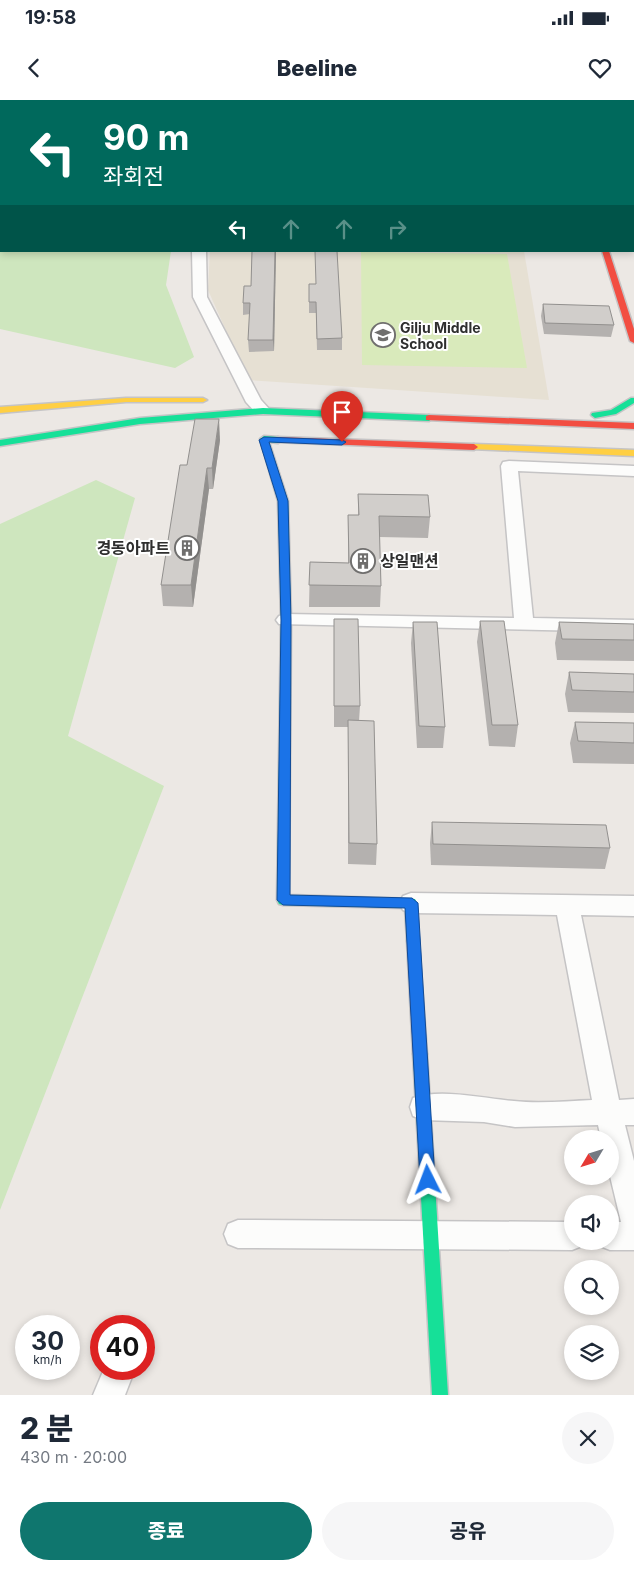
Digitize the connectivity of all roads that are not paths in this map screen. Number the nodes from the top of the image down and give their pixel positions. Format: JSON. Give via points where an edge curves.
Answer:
{"nodes":[{"id":1,"x":199,"y":252,"type":"edge"},
{"id":2,"x":605,"y":252,"type":"edge"},
{"id":3,"x":634,"y":341,"type":"edge"},
{"id":4,"x":217,"y":400,"type":"dead end"},
{"id":5,"x":634,"y":400,"type":"edge"},
{"id":6,"x":236,"y":401,"type":"dead end"},
{"id":7,"x":259,"y":407,"type":"junction"},
{"id":8,"x":0,"y":410,"type":"edge"},
{"id":9,"x":634,"y":416,"type":"edge"},
{"id":10,"x":597,"y":420,"type":"junction"},
{"id":11,"x":634,"y":426,"type":"edge"},
{"id":12,"x":634,"y":437,"type":"edge"},
{"id":13,"x":0,"y":443,"type":"edge"},
{"id":14,"x":634,"y":453,"type":"edge"},
{"id":15,"x":634,"y":471,"type":"edge"},
{"id":16,"x":286,"y":620,"type":"junction"},
{"id":17,"x":524,"y":624,"type":"junction"},
{"id":18,"x":634,"y":626,"type":"edge"},
{"id":19,"x":412,"y":903,"type":"junction"},
{"id":20,"x":567,"y":906,"type":"junction"},
{"id":21,"x":634,"y":906,"type":"edge"},
{"id":22,"x":423,"y":1107,"type":"junction"},
{"id":23,"x":608,"y":1112,"type":"junction"},
{"id":24,"x":634,"y":1112,"type":"edge"},
{"id":25,"x":634,"y":1218,"type":"edge"},
{"id":26,"x":238,"y":1234,"type":"dead end"},
{"id":27,"x":431,"y":1234,"type":"junction"},
{"id":28,"x":564,"y":1236,"type":"edge"},
{"id":29,"x":619,"y":1236,"type":"edge"},
{"id":30,"x":634,"y":1236,"type":"edge"},
{"id":31,"x":115,"y":1380,"type":"edge"},
{"id":32,"x":109,"y":1395,"type":"edge"},
{"id":33,"x":440,"y":1395,"type":"edge"}],
"edges":[{"from":1,"to":7,"type":"street","via":[[200,297]]},
{"from":2,"to":3,"type":"street"},
{"from":4,"to":8,"type":"street","via":[[126,400]]},
{"from":5,"to":10,"type":"street"},
{"from":6,"to":7,"type":"street"},
{"from":7,"to":10,"type":"street"},
{"from":7,"to":13,"type":"street","via":[[85,428]]},
{"from":9,"to":10,"type":"street"},
{"from":10,"to":11,"type":"street"},
{"from":10,"to":12,"type":"street"},
{"from":14,"to":16,"type":"street","via":[[264,440],[283,501]]},
{"from":15,"to":17,"type":"street","via":[[509,466]]},
{"from":16,"to":17,"type":"street"},
{"from":16,"to":19,"type":"street","via":[[283,900]]},
{"from":17,"to":18,"type":"street"},
{"from":19,"to":20,"type":"street"},
{"from":19,"to":22,"type":"street"},
{"from":20,"to":21,"type":"street"},
{"from":20,"to":23,"type":"street"},
{"from":22,"to":23,"type":"street","via":[[484,1109],[516,1114]]},
{"from":22,"to":27,"type":"street"},
{"from":23,"to":24,"type":"street"},
{"from":23,"to":25,"type":"street"},
{"from":26,"to":27,"type":"street"},
{"from":27,"to":28,"type":"street"},
{"from":27,"to":33,"type":"street"},
{"from":29,"to":30,"type":"street"},
{"from":31,"to":32,"type":"street"}]}
